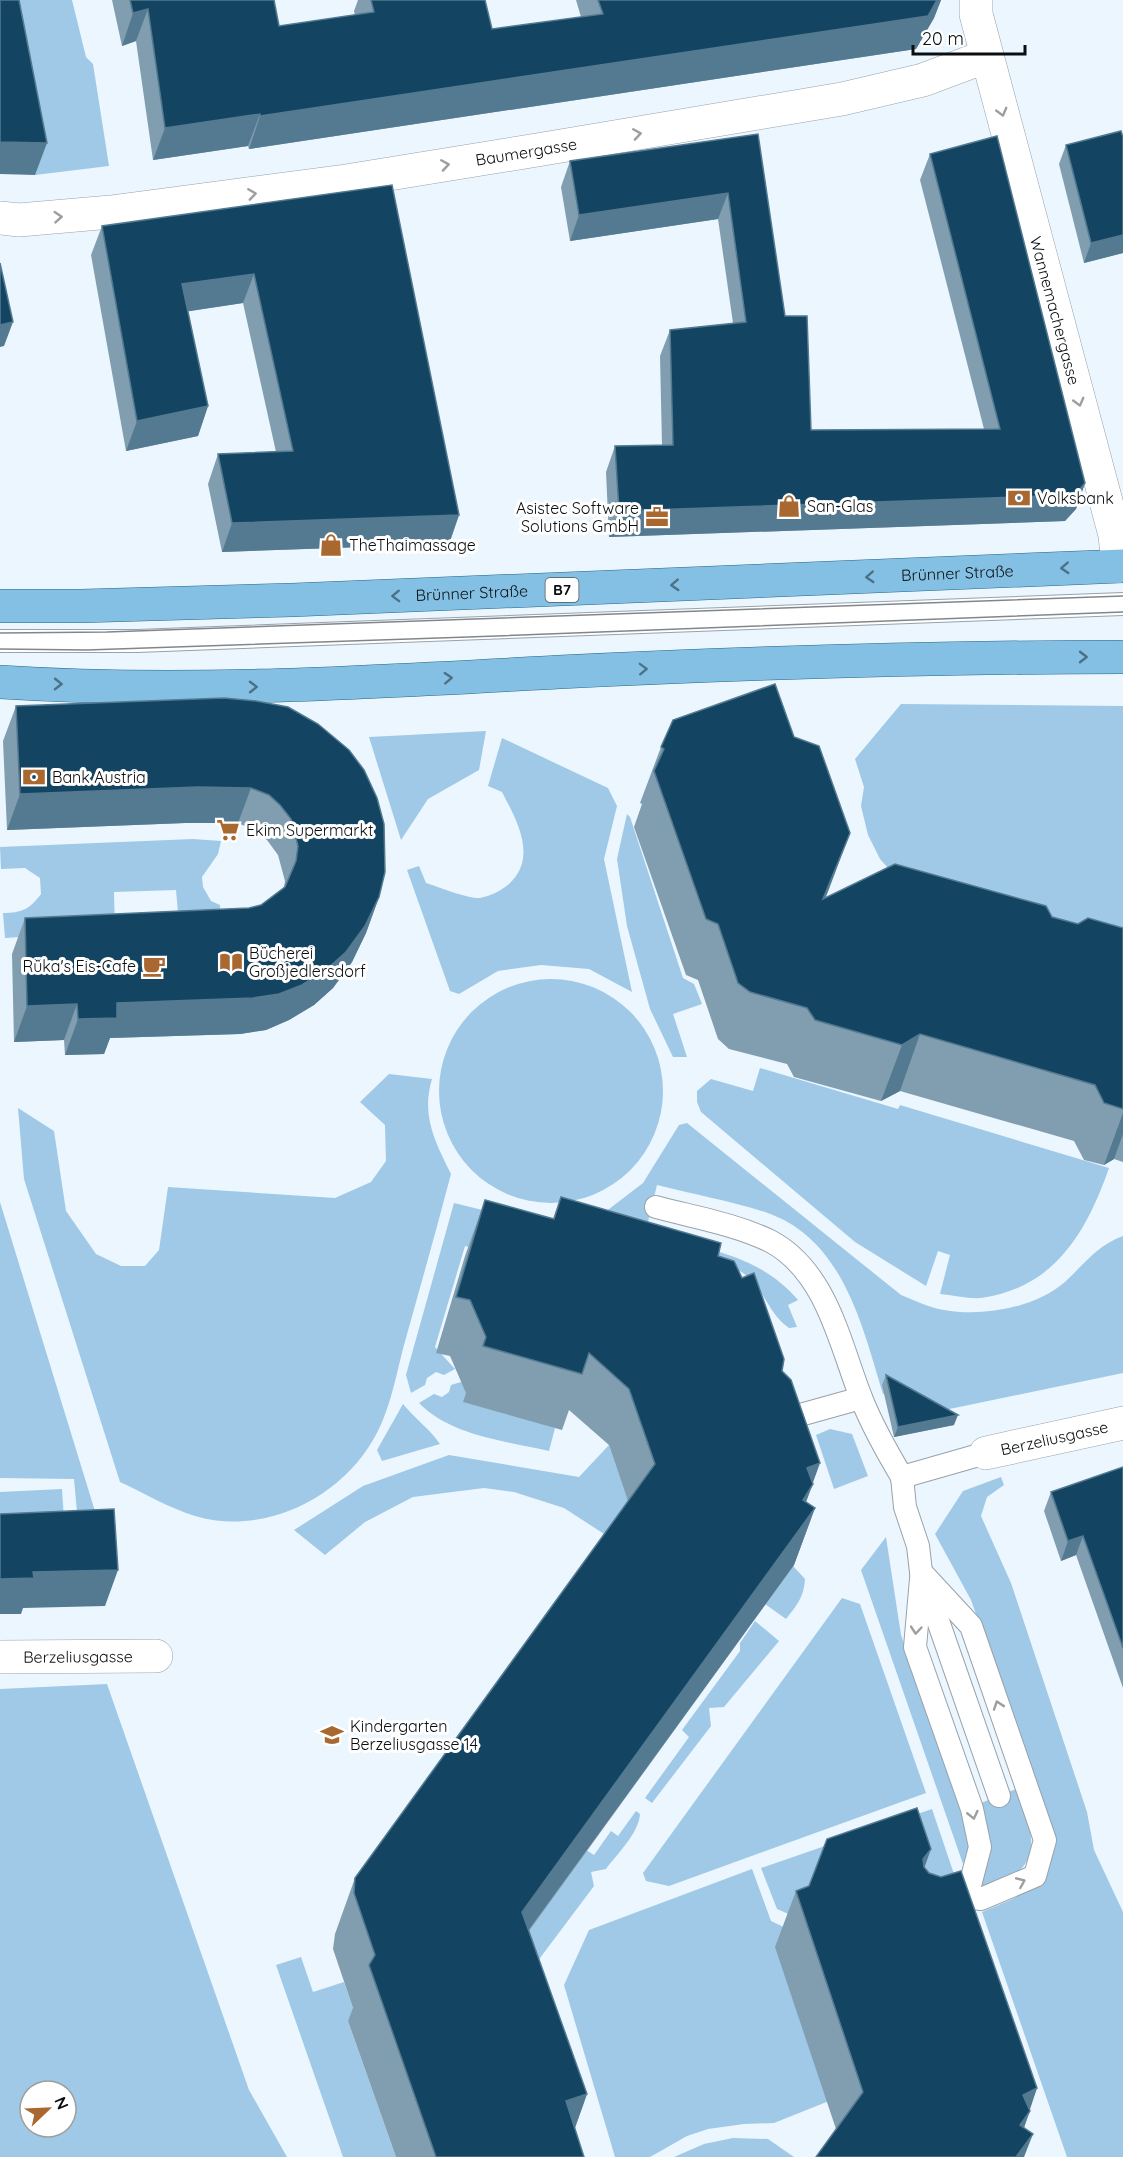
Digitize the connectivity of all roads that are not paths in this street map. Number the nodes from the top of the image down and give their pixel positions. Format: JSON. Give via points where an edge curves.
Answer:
{"nodes":[{"id":1,"x":976,"y":0,"type":"edge"},
{"id":2,"x":987,"y":56,"type":"junction"},
{"id":3,"x":0,"y":218,"type":"edge"},
{"id":4,"x":1120,"y":566,"type":"edge"},
{"id":5,"x":1123,"y":604,"type":"edge"},
{"id":6,"x":0,"y":606,"type":"edge"},
{"id":7,"x":0,"y":641,"type":"edge"},
{"id":8,"x":1123,"y":657,"type":"edge"},
{"id":9,"x":0,"y":682,"type":"edge"},
{"id":10,"x":656,"y":1207,"type":"dead end"},
{"id":11,"x":861,"y":1398,"type":"junction"},
{"id":12,"x":774,"y":1423,"type":"edge"},
{"id":13,"x":1123,"y":1423,"type":"edge"},
{"id":14,"x":986,"y":1453,"type":"joint"},
{"id":15,"x":902,"y":1477,"type":"junction"},
{"id":16,"x":921,"y":1572,"type":"junction"},
{"id":17,"x":156,"y":1656,"type":"dead end"},
{"id":18,"x":0,"y":1657,"type":"edge"},
{"id":19,"x":999,"y":1796,"type":"dead end"},
{"id":20,"x":967,"y":1897,"type":"junction"},
{"id":21,"x":926,"y":1914,"type":"edge"}],
"edges":[{"from":1,"to":2,"type":"street"},
{"from":3,"to":2,"type":"street","name":"Baumergasse","one_way":true,"via":[[19,220],[111,212],[346,181],[537,150],[842,99],[923,80]]},
{"from":2,"to":4,"type":"street","name":"Wannemachergasse","one_way":true},
{"from":4,"to":6,"type":"main road","name":"Brünner Straße","number":"B7","one_way":true,"via":[[328,598]]},
{"from":5,"to":7,"type":"lane","via":[[148,640]]},
{"from":9,"to":8,"type":"main road","one_way":true,"via":[[295,687],[960,657]]},
{"from":10,"to":11,"type":"lane","via":[[770,1242],[796,1262],[818,1289]]},
{"from":11,"to":12,"type":"lane"},
{"from":11,"to":15,"type":"lane"},
{"from":13,"to":14,"type":"street","name":"Berzeliusgasse"},
{"from":14,"to":15,"type":"lane"},
{"from":15,"to":16,"type":"lane"},
{"from":16,"to":19,"type":"lane"},
{"from":16,"to":20,"type":"lane","one_way":true,"via":[[915,1647],[972,1809],[980,1847]]},
{"from":20,"to":16,"type":"lane","one_way":true,"via":[[981,1899],[1035,1876],[1045,1840],[971,1626]]},
{"from":17,"to":18,"type":"street","name":"Berzeliusgasse"},
{"from":20,"to":21,"type":"lane"}]}
